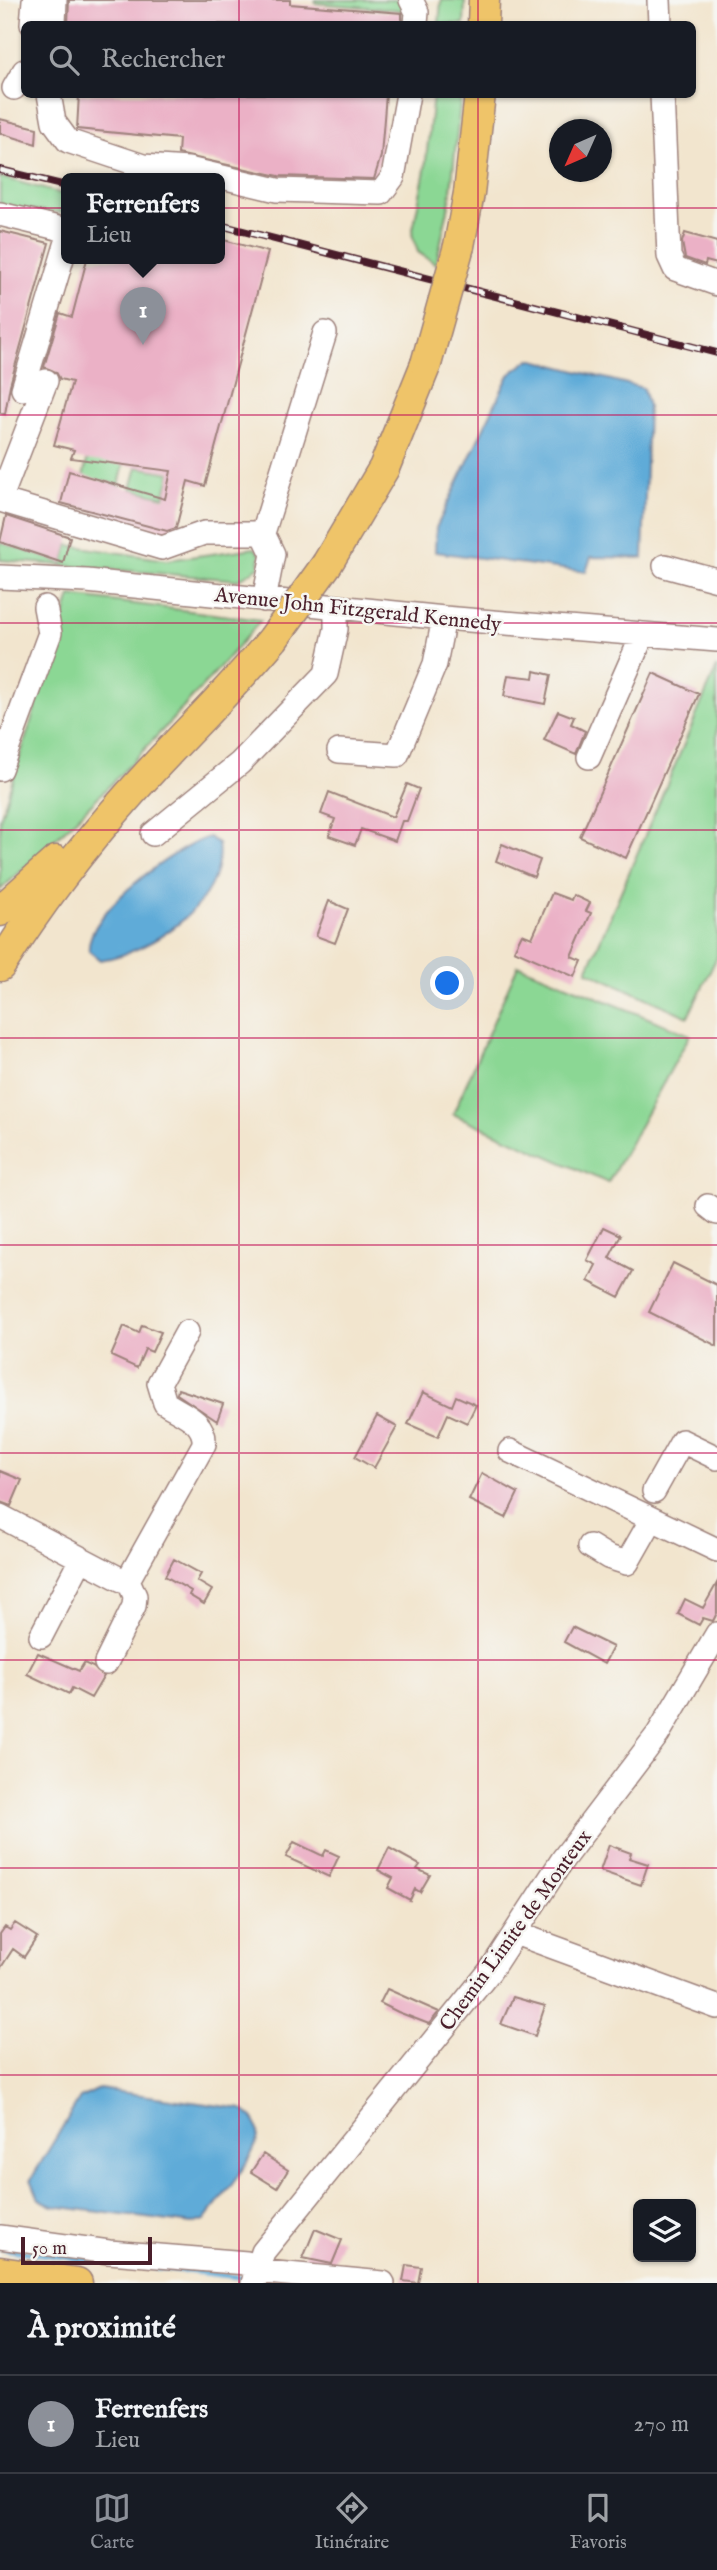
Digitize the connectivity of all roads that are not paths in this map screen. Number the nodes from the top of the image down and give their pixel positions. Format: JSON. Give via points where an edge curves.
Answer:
{"nodes":[{"id":1,"x":34,"y":0,"type":"edge"},
{"id":2,"x":55,"y":0,"type":"edge"},
{"id":3,"x":411,"y":0,"type":"edge"},
{"id":4,"x":484,"y":0,"type":"edge"},
{"id":5,"x":659,"y":0,"type":"edge"},
{"id":6,"x":32,"y":21,"type":"edge"},
{"id":7,"x":54,"y":21,"type":"edge"},
{"id":8,"x":416,"y":21,"type":"edge"},
{"id":9,"x":483,"y":21,"type":"edge"},
{"id":10,"x":660,"y":21,"type":"edge"},
{"id":11,"x":51,"y":98,"type":"edge"},
{"id":12,"x":407,"y":98,"type":"edge"},
{"id":13,"x":480,"y":98,"type":"edge"},
{"id":14,"x":662,"y":98,"type":"edge"},
{"id":15,"x":205,"y":173,"type":"edge"},
{"id":16,"x":225,"y":178,"type":"edge"},
{"id":17,"x":0,"y":214,"type":"edge"},
{"id":18,"x":61,"y":229,"type":"edge"},
{"id":19,"x":61,"y":261,"type":"edge"},
{"id":20,"x":717,"y":284,"type":"edge"},
{"id":21,"x":325,"y":333,"type":"dead end"},
{"id":22,"x":46,"y":381,"type":"dead end"},
{"id":23,"x":23,"y":389,"type":"dead end"},
{"id":24,"x":0,"y":500,"type":"edge"},
{"id":25,"x":263,"y":533,"type":"junction"},
{"id":26,"x":665,"y":566,"type":"dead end"},
{"id":27,"x":0,"y":577,"type":"edge"},
{"id":28,"x":54,"y":580,"type":"junction"},
{"id":29,"x":717,"y":580,"type":"edge"},
{"id":30,"x":264,"y":600,"type":"junction"},
{"id":31,"x":45,"y":607,"type":"junction"},
{"id":32,"x":336,"y":607,"type":"junction"},
{"id":33,"x":444,"y":618,"type":"junction"},
{"id":34,"x":643,"y":634,"type":"junction"},
{"id":35,"x":717,"y":640,"type":"edge"},
{"id":36,"x":0,"y":739,"type":"edge"},
{"id":37,"x":339,"y":751,"type":"dead end"},
{"id":38,"x":589,"y":757,"type":"dead end"},
{"id":39,"x":0,"y":769,"type":"edge"},
{"id":40,"x":129,"y":795,"type":"junction"},
{"id":41,"x":153,"y":834,"type":"dead end"},
{"id":42,"x":0,"y":911,"type":"edge"},
{"id":43,"x":0,"y":966,"type":"edge"},
{"id":44,"x":187,"y":1332,"type":"dead end"},
{"id":45,"x":510,"y":1451,"type":"dead end"},
{"id":46,"x":717,"y":1458,"type":"edge"},
{"id":47,"x":654,"y":1491,"type":"dead end"},
{"id":48,"x":0,"y":1516,"type":"edge"},
{"id":49,"x":652,"y":1519,"type":"junction"},
{"id":50,"x":590,"y":1546,"type":"dead end"},
{"id":51,"x":717,"y":1549,"type":"edge"},
{"id":52,"x":80,"y":1561,"type":"junction"},
{"id":53,"x":128,"y":1580,"type":"junction"},
{"id":54,"x":717,"y":1634,"type":"edge"},
{"id":55,"x":41,"y":1636,"type":"dead end"},
{"id":56,"x":106,"y":1663,"type":"dead end"},
{"id":57,"x":515,"y":1933,"type":"junction"},
{"id":58,"x":717,"y":2007,"type":"edge"},
{"id":59,"x":0,"y":2237,"type":"edge"},
{"id":60,"x":0,"y":2272,"type":"edge"},
{"id":61,"x":254,"y":2277,"type":"edge"},
{"id":62,"x":45,"y":2281,"type":"edge"},
{"id":63,"x":77,"y":2283,"type":"edge"},
{"id":64,"x":383,"y":2283,"type":"edge"}],
"edges":[{"from":1,"to":6,"type":"street"},
{"from":2,"to":7,"type":"street"},
{"from":3,"to":8,"type":"street"},
{"from":4,"to":9,"type":"main road"},
{"from":5,"to":10,"type":"street"},
{"from":11,"to":15,"type":"street","via":[[54,122],[68,141],[143,166]]},
{"from":12,"to":16,"type":"street","via":[[393,177],[381,193],[277,190]]},
{"from":13,"to":40,"type":"main road","bridge":true,"via":[[459,246],[426,364],[384,468],[327,564],[273,639]]},
{"from":14,"to":20,"type":"street","via":[[669,256],[675,269]]},
{"from":17,"to":18,"type":"street"},
{"from":19,"to":23,"type":"street"},
{"from":21,"to":25,"type":"street"},
{"from":22,"to":24,"type":"street"},
{"from":24,"to":25,"type":"street","via":[[162,548],[204,533]]},
{"from":25,"to":30,"type":"street","via":[[273,554]]},
{"from":26,"to":29,"type":"street"},
{"from":27,"to":28,"type":"street","name":"Avenue John Fitzgerald Kennedy"},
{"from":28,"to":30,"type":"street","name":"Avenue John Fitzgerald Kennedy"},
{"from":28,"to":31,"type":"street"},
{"from":30,"to":32,"type":"street","name":"Avenue John Fitzgerald Kennedy"},
{"from":31,"to":36,"type":"street"},
{"from":31,"to":39,"type":"street","via":[[50,633]]},
{"from":32,"to":33,"type":"street","name":"Avenue John Fitzgerald Kennedy"},
{"from":32,"to":41,"type":"street","via":[[326,674],[240,764]]},
{"from":33,"to":34,"type":"street","name":"Avenue John Fitzgerald Kennedy"},
{"from":33,"to":37,"type":"street","via":[[435,664],[397,755]]},
{"from":34,"to":35,"type":"street","name":"Avenue John Fitzgerald Kennedy"},
{"from":34,"to":38,"type":"street"},
{"from":40,"to":42,"type":"main road"},
{"from":40,"to":43,"type":"main road","via":[[50,890]]},
{"from":44,"to":53,"type":"street","via":[[159,1382],[165,1403],[198,1423],[205,1434],[204,1444]]},
{"from":45,"to":49,"type":"street"},
{"from":46,"to":47,"type":"street","via":[[682,1441]]},
{"from":48,"to":52,"type":"street"},
{"from":49,"to":50,"type":"street","via":[[627,1563]]},
{"from":49,"to":51,"type":"street"},
{"from":52,"to":53,"type":"street"},
{"from":52,"to":55,"type":"street"},
{"from":53,"to":56,"type":"street","via":[[134,1606]]},
{"from":54,"to":57,"type":"street","name":"Chemin Limite de Monteux","via":[[659,1734],[563,1859]]},
{"from":57,"to":58,"type":"street"},
{"from":57,"to":61,"type":"street","name":"Chemin Limite de Monteux","via":[[491,1971],[263,2252]]},
{"from":59,"to":61,"type":"street","via":[[109,2252],[247,2263]]},
{"from":60,"to":62,"type":"main road"},
{"from":61,"to":64,"type":"street"},
{"from":62,"to":63,"type":"main road"}]}
